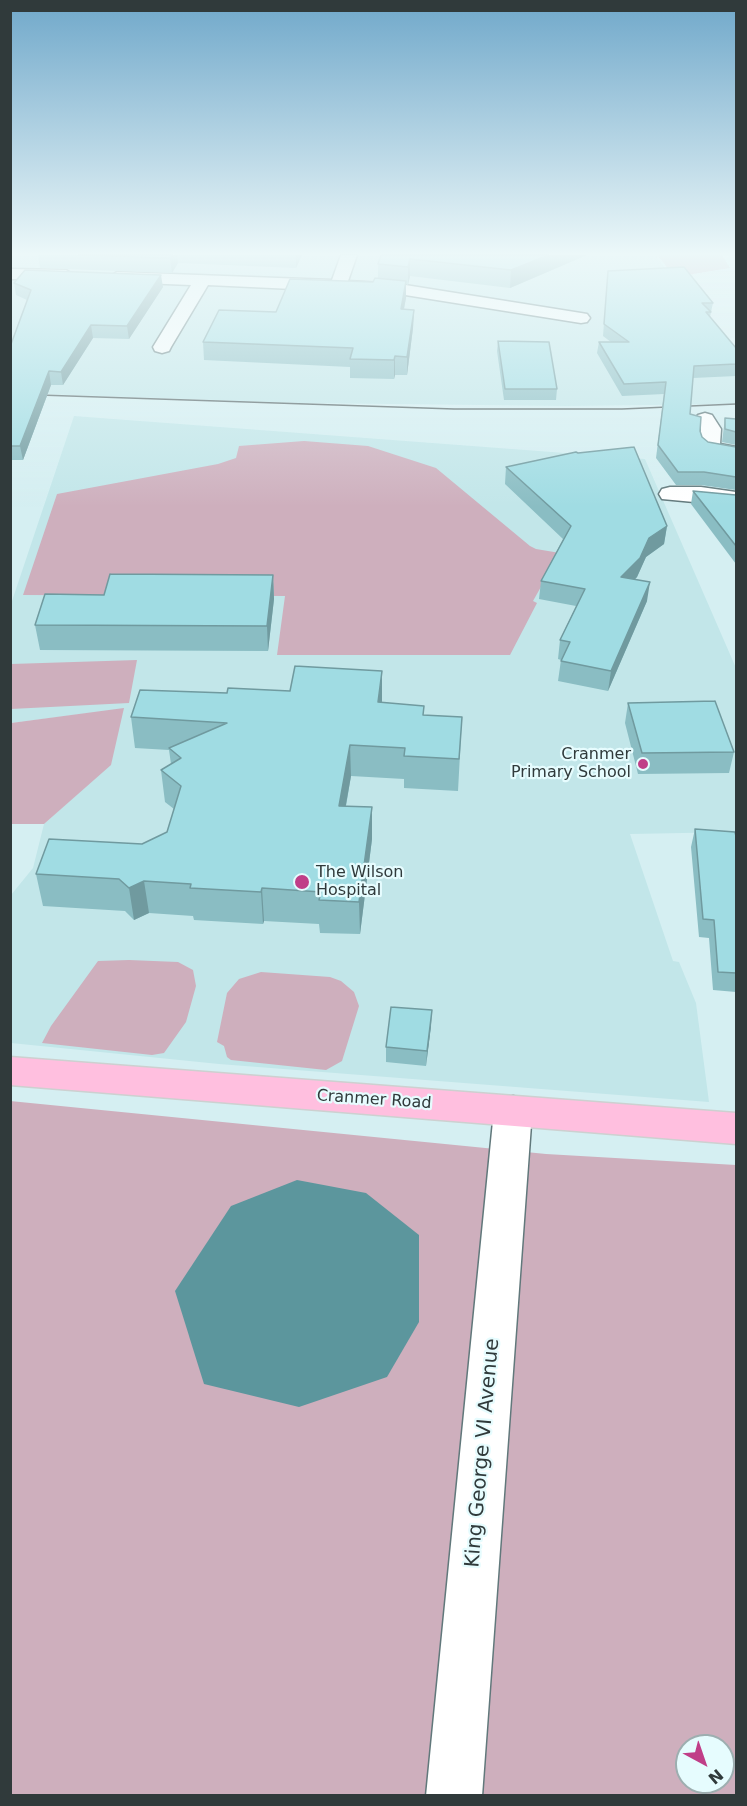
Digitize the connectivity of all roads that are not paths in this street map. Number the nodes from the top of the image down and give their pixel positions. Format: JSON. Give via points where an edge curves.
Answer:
{"nodes":[{"id":1,"x":167,"y":339,"type":"edge"},
{"id":2,"x":162,"y":347,"type":"dead end"},
{"id":3,"x":705,"y":419,"type":"dead end"},
{"id":4,"x":736,"y":453,"type":"edge"},
{"id":5,"x":670,"y":494,"type":"dead end"},
{"id":6,"x":736,"y":499,"type":"edge"},
{"id":7,"x":10,"y":1071,"type":"edge"},
{"id":8,"x":513,"y":1111,"type":"junction"},
{"id":9,"x":736,"y":1129,"type":"edge"},
{"id":10,"x":454,"y":1796,"type":"edge"}],
"edges":[{"from":1,"to":2,"type":"street"},
{"from":3,"to":4,"type":"street","via":[[711,429],[713,449]]},
{"from":5,"to":6,"type":"street"},
{"from":7,"to":8,"type":"main road","name":"Cranmer Road"},
{"from":8,"to":9,"type":"main road","name":"Cranmer Road"},
{"from":8,"to":10,"type":"street","name":"King George VI Avenue"}]}
